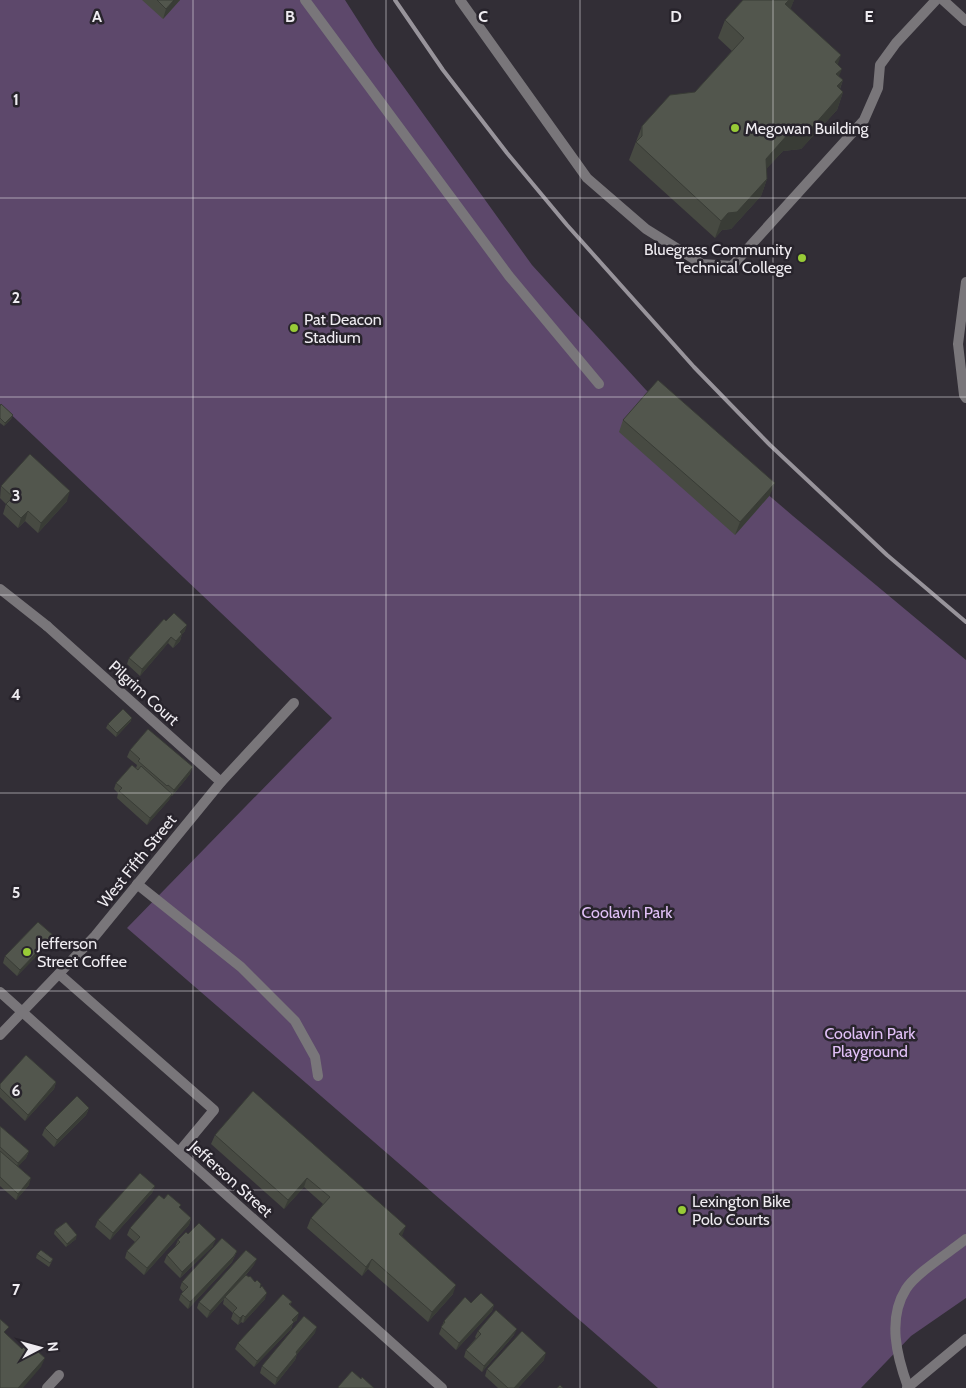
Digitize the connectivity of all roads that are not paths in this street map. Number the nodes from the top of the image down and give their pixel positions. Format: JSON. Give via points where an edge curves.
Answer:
{"nodes":[{"id":1,"x":305,"y":0,"type":"edge"},
{"id":2,"x":460,"y":0,"type":"edge"},
{"id":3,"x":936,"y":0,"type":"edge"},
{"id":4,"x":943,"y":0,"type":"edge"},
{"id":5,"x":966,"y":21,"type":"edge"},
{"id":6,"x":966,"y":282,"type":"edge"},
{"id":7,"x":599,"y":384,"type":"dead end"},
{"id":8,"x":966,"y":398,"type":"edge"},
{"id":9,"x":0,"y":589,"type":"edge"},
{"id":10,"x":294,"y":703,"type":"dead end"},
{"id":11,"x":221,"y":782,"type":"junction"},
{"id":12,"x":138,"y":884,"type":"junction"},
{"id":13,"x":59,"y":974,"type":"junction"},
{"id":14,"x":0,"y":992,"type":"edge"},
{"id":15,"x":23,"y":1012,"type":"junction"},
{"id":16,"x":0,"y":1035,"type":"edge"},
{"id":17,"x":318,"y":1076,"type":"dead end"},
{"id":18,"x":179,"y":1152,"type":"junction"},
{"id":19,"x":966,"y":1239,"type":"edge"},
{"id":20,"x":966,"y":1339,"type":"edge"},
{"id":21,"x":59,"y":1375,"type":"dead end"},
{"id":22,"x":47,"y":1388,"type":"edge"},
{"id":23,"x":442,"y":1388,"type":"edge"},
{"id":24,"x":907,"y":1388,"type":"edge"}],
"edges":[{"from":1,"to":7,"type":"street","via":[[509,276]]},
{"from":2,"to":3,"type":"street","via":[[588,178],[646,229],[702,264],[732,266],[864,120],[878,88],[880,65]]},
{"from":4,"to":5,"type":"street"},
{"from":6,"to":8,"type":"street","via":[[958,344]]},
{"from":9,"to":11,"type":"street","name":"Pilgrim Court","via":[[47,626]]},
{"from":10,"to":11,"type":"street","name":"West Fifth Street"},
{"from":11,"to":12,"type":"street","name":"West Fifth Street"},
{"from":12,"to":13,"type":"street","name":"West Fifth Street"},
{"from":12,"to":17,"type":"street","via":[[241,966],[295,1021],[315,1057]]},
{"from":13,"to":15,"type":"street","name":"West Fifth Street"},
{"from":13,"to":18,"type":"street","via":[[214,1110]]},
{"from":14,"to":15,"type":"street","name":"Jefferson Street"},
{"from":15,"to":16,"type":"street","name":"West Fifth Street"},
{"from":15,"to":18,"type":"street","name":"Jefferson Street"},
{"from":18,"to":23,"type":"street","name":"Jefferson Street"},
{"from":19,"to":24,"type":"street","via":[[906,1289],[895,1332]]},
{"from":20,"to":24,"type":"street"},
{"from":21,"to":22,"type":"street"}]}
